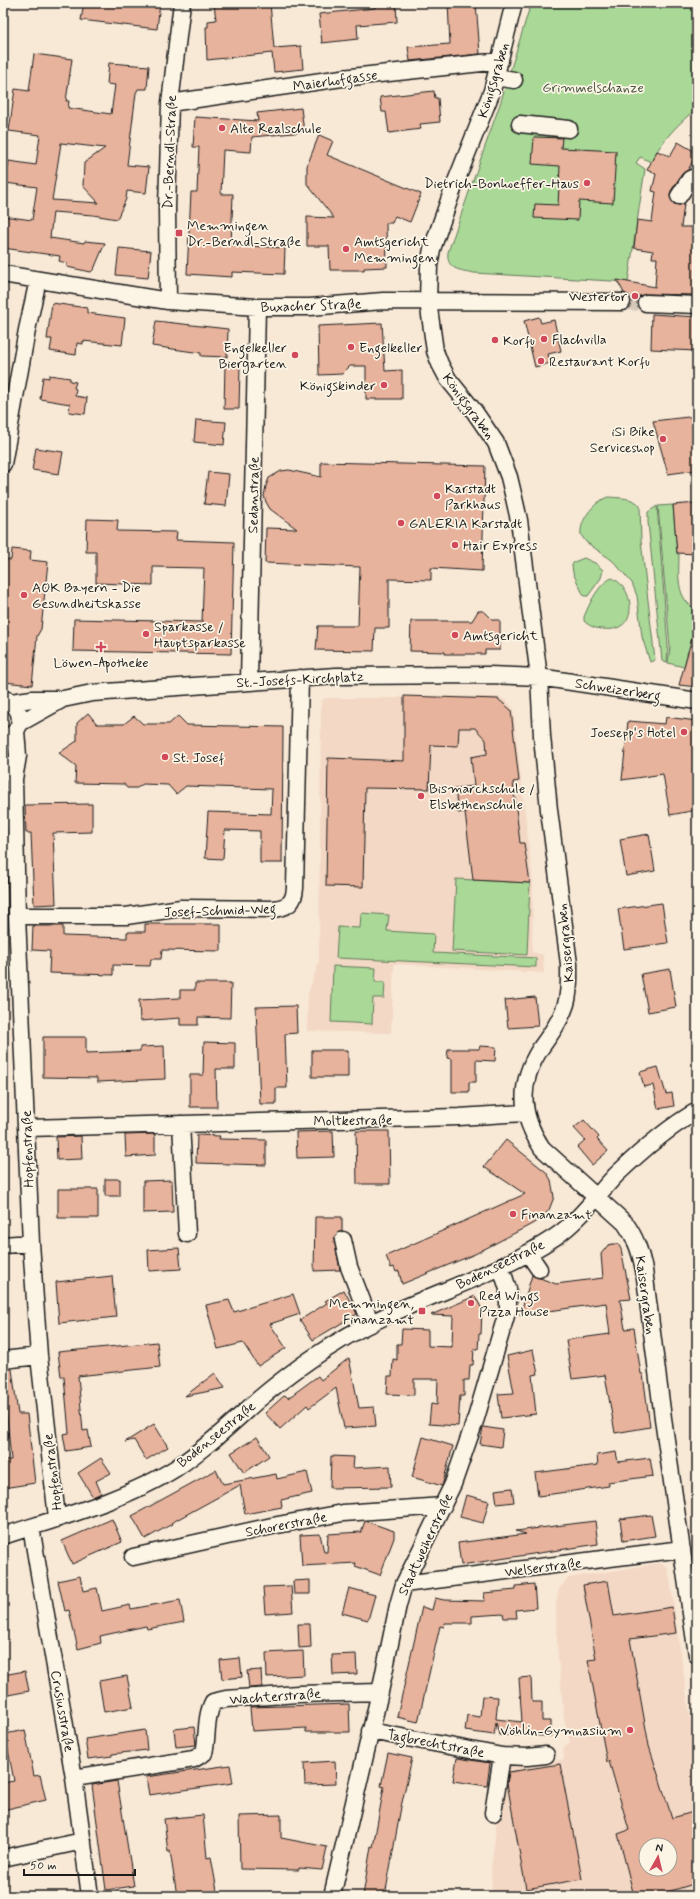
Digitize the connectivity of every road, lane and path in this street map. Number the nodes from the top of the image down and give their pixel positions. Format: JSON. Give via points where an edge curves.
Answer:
{"nodes":[{"id":1,"x":182,"y":3,"type":"edge"},
{"id":2,"x":514,"y":3,"type":"edge"},
{"id":3,"x":500,"y":61,"type":"junction"},
{"id":4,"x":496,"y":76,"type":"junction"},
{"id":5,"x":514,"y":80,"type":"dead end"},
{"id":6,"x":170,"y":103,"type":"junction"},
{"id":7,"x":520,"y":124,"type":"dead end"},
{"id":8,"x":569,"y":129,"type":"dead end"},
{"id":9,"x":697,"y":176,"type":"edge"},
{"id":10,"x":679,"y":196,"type":"dead end"},
{"id":11,"x":3,"y":274,"type":"edge"},
{"id":12,"x":38,"y":280,"type":"junction"},
{"id":13,"x":168,"y":301,"type":"junction"},
{"id":14,"x":428,"y":301,"type":"junction"},
{"id":15,"x":622,"y":302,"type":"tunnel mouth"},
{"id":16,"x":646,"y":303,"type":"tunnel mouth"},
{"id":17,"x":697,"y":304,"type":"edge"},
{"id":18,"x":257,"y":307,"type":"junction"},
{"id":19,"x":3,"y":464,"type":"edge"},
{"id":20,"x":539,"y":677,"type":"junction"},
{"id":21,"x":300,"y":678,"type":"junction"},
{"id":22,"x":249,"y":682,"type":"junction"},
{"id":23,"x":5,"y":699,"type":"edge"},
{"id":24,"x":63,"y":699,"type":"junction"},
{"id":25,"x":697,"y":701,"type":"edge"},
{"id":26,"x":13,"y":731,"type":"edge"},
{"id":27,"x":3,"y":762,"type":"edge"},
{"id":28,"x":14,"y":779,"type":"junction"},
{"id":29,"x":17,"y":916,"type":"junction"},
{"id":30,"x":697,"y":1111,"type":"edge"},
{"id":31,"x":525,"y":1113,"type":"junction"},
{"id":32,"x":181,"y":1124,"type":"junction"},
{"id":33,"x":27,"y":1128,"type":"junction"},
{"id":34,"x":596,"y":1197,"type":"junction"},
{"id":35,"x":187,"y":1234,"type":"dead end"},
{"id":36,"x":344,"y":1240,"type":"dead end"},
{"id":37,"x":31,"y":1243,"type":"junction"},
{"id":38,"x":3,"y":1245,"type":"edge"},
{"id":39,"x":528,"y":1253,"type":"junction"},
{"id":40,"x":501,"y":1267,"type":"junction"},
{"id":41,"x":539,"y":1269,"type":"dead end"},
{"id":42,"x":371,"y":1324,"type":"junction"},
{"id":43,"x":39,"y":1356,"type":"junction"},
{"id":44,"x":3,"y":1360,"type":"edge"},
{"id":45,"x":443,"y":1506,"type":"junction"},
{"id":46,"x":57,"y":1518,"type":"junction"},
{"id":47,"x":31,"y":1527,"type":"junction"},
{"id":48,"x":3,"y":1536,"type":"edge"},
{"id":49,"x":682,"y":1549,"type":"junction"},
{"id":50,"x":132,"y":1557,"type":"dead end"},
{"id":51,"x":404,"y":1584,"type":"junction"},
{"id":52,"x":697,"y":1655,"type":"edge"},
{"id":53,"x":380,"y":1692,"type":"junction"},
{"id":54,"x":370,"y":1730,"type":"junction"},
{"id":55,"x":546,"y":1755,"type":"dead end"},
{"id":56,"x":502,"y":1756,"type":"junction"},
{"id":57,"x":74,"y":1778,"type":"junction"},
{"id":58,"x":494,"y":1813,"type":"dead end"},
{"id":59,"x":83,"y":1841,"type":"junction"},
{"id":60,"x":3,"y":1858,"type":"edge"},
{"id":61,"x":90,"y":1896,"type":"edge"},
{"id":62,"x":332,"y":1896,"type":"edge"}],
"edges":[{"from":1,"to":6,"type":"street","name":"Dr.-Berndl-Straße"},
{"from":2,"to":3,"type":"street","name":"Königsgraben"},
{"from":3,"to":4,"type":"street","name":"Königsgraben"},
{"from":3,"to":6,"type":"street","name":"Maierhofgasse","via":[[342,78]]},
{"from":4,"to":5,"type":"street"},
{"from":4,"to":14,"type":"street","name":"Königsgraben","via":[[432,249]]},
{"from":6,"to":13,"type":"street","name":"Dr.-Berndl-Straße"},
{"from":7,"to":8,"type":"street"},
{"from":9,"to":10,"type":"street","via":[[690,179]]},
{"from":11,"to":12,"type":"street","name":"Buxacher Straße"},
{"from":12,"to":13,"type":"street","name":"Buxacher Straße"},
{"from":12,"to":19,"type":"street"},
{"from":13,"to":18,"type":"street","name":"Buxacher Straße"},
{"from":14,"to":15,"type":"street","name":"Buxacher Straße"},
{"from":14,"to":18,"type":"street","name":"Buxacher Straße"},
{"from":14,"to":20,"type":"street","name":"Königsgraben","via":[[435,351],[440,364],[448,379],[496,443],[509,477],[519,520]]},
{"from":16,"to":17,"type":"street"},
{"from":18,"to":22,"type":"street","name":"Sedanstraße"},
{"from":20,"to":21,"type":"street","name":"St.-Josefs-Kirchplatz","via":[[407,675]]},
{"from":20,"to":25,"type":"street","name":"Schweizerberg"},
{"from":20,"to":31,"type":"street","name":"Kaisergraben","via":[[542,743],[569,979],[566,1004],[530,1069],[524,1095]]},
{"from":21,"to":22,"type":"street","name":"St.-Josefs-Kirchplatz"},
{"from":21,"to":29,"type":"street","name":"Josef-Schmid-Weg","via":[[295,896],[291,904],[274,909],[181,908],[126,916]]},
{"from":22,"to":24,"type":"street","name":"St.-Josefs-Kirchplatz","via":[[92,693]]},
{"from":23,"to":24,"type":"street","name":"St.-Josefs-Kirchplatz"},
{"from":23,"to":26,"type":"street","name":"Hopfenstraße","via":[[17,707],[20,715]]},
{"from":24,"to":26,"type":"street","name":"St.-Josefs-Kirchplatz"},
{"from":26,"to":28,"type":"street","name":"Hopfenstraße","via":[[18,756]]},
{"from":27,"to":28,"type":"street"},
{"from":28,"to":29,"type":"street","name":"Hopfenstraße"},
{"from":29,"to":33,"type":"street","name":"Hopfenstraße"},
{"from":30,"to":34,"type":"street","name":"Bodenseestraße","via":[[665,1131],[616,1175]]},
{"from":31,"to":32,"type":"street","name":"Moltkestraße"},
{"from":31,"to":34,"type":"street","name":"Kaisergraben","via":[[532,1134],[542,1148]]},
{"from":32,"to":33,"type":"street","name":"Moltkestraße"},
{"from":32,"to":35,"type":"street"},
{"from":33,"to":37,"type":"street","name":"Hopfenstraße"},
{"from":34,"to":39,"type":"street","name":"Bodenseestraße","via":[[583,1214],[558,1235]]},
{"from":34,"to":49,"type":"street","name":"Kaisergraben","via":[[625,1223],[634,1235],[640,1250]]},
{"from":36,"to":42,"type":"street","via":[[349,1267]]},
{"from":37,"to":38,"type":"street"},
{"from":37,"to":43,"type":"street","name":"Hopfenstraße"},
{"from":39,"to":40,"type":"street","name":"Bodenseestraße"},
{"from":39,"to":41,"type":"street"},
{"from":40,"to":42,"type":"street","name":"Bodenseestraße"},
{"from":40,"to":45,"type":"street","name":"Stadtweiherstraße","via":[[508,1289],[508,1309],[464,1453]]},
{"from":42,"to":46,"type":"street","name":"Bodenseestraße","via":[[336,1342],[284,1379],[204,1448],[174,1469],[114,1498]]},
{"from":43,"to":44,"type":"street"},
{"from":43,"to":46,"type":"street","name":"Hopfenstraße"},
{"from":45,"to":50,"type":"street","name":"Schorerstraße","via":[[343,1513]]},
{"from":45,"to":51,"type":"street","name":"Stadtweiherstraße"},
{"from":46,"to":47,"type":"street","name":"Bodenseestraße"},
{"from":47,"to":48,"type":"street","name":"Bodenseestraße"},
{"from":47,"to":57,"type":"street","name":"Crusiusstraße"},
{"from":49,"to":51,"type":"street","name":"Welserstraße"},
{"from":49,"to":52,"type":"street","name":"Kaisergraben"},
{"from":51,"to":53,"type":"street","name":"Stadtweiherstraße"},
{"from":53,"to":54,"type":"street","name":"Stadtweiherstraße"},
{"from":53,"to":57,"type":"street","name":"Wachterstraße","via":[[298,1694],[213,1702],[209,1710],[204,1753],[194,1759]]},
{"from":54,"to":56,"type":"street","name":"Tagbrechtstraße"},
{"from":54,"to":62,"type":"street","name":"Stadtweiherstraße"},
{"from":55,"to":56,"type":"street","name":"Tagbrechtstraße"},
{"from":56,"to":58,"type":"street","name":"Tagbrechtstraße"},
{"from":57,"to":59,"type":"street","name":"Crusiusstraße"},
{"from":59,"to":60,"type":"street"},
{"from":59,"to":61,"type":"street","name":"Crusiusstraße"}]}
